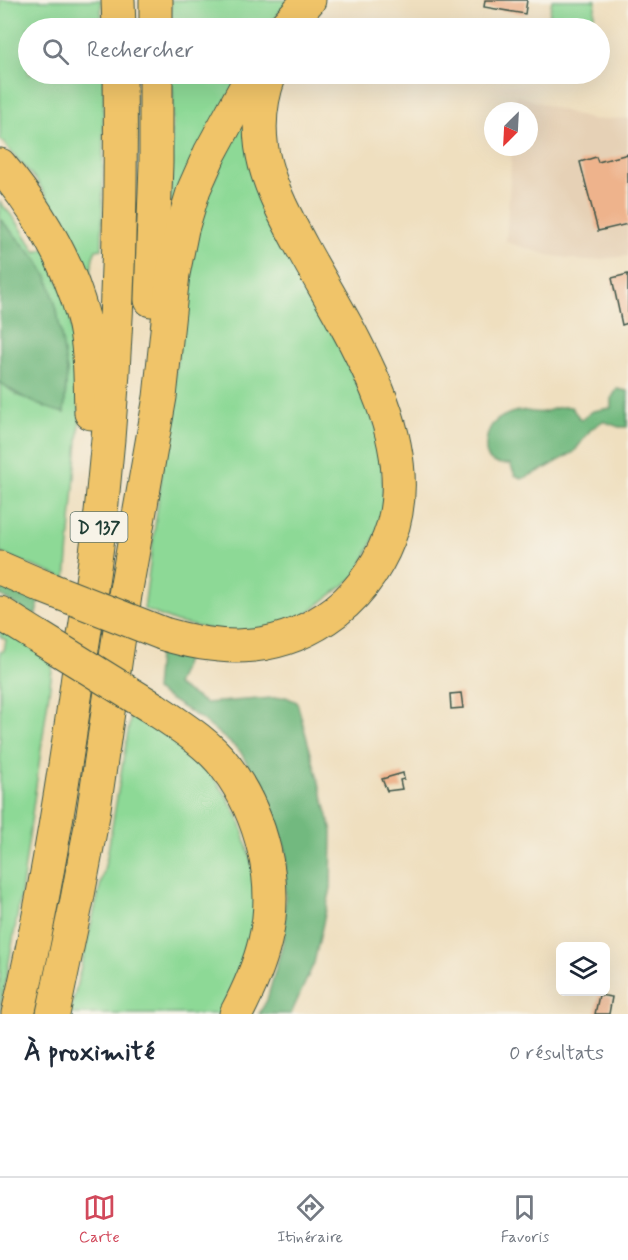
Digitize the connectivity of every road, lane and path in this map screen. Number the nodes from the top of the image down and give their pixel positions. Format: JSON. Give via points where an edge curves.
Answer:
{"nodes":[{"id":1,"x":118,"y":0,"type":"edge"},
{"id":2,"x":156,"y":0,"type":"edge"},
{"id":3,"x":309,"y":0,"type":"edge"},
{"id":4,"x":119,"y":18,"type":"edge"},
{"id":5,"x":156,"y":18,"type":"edge"},
{"id":6,"x":293,"y":18,"type":"edge"},
{"id":7,"x":299,"y":18,"type":"edge"},
{"id":8,"x":120,"y":84,"type":"edge"},
{"id":9,"x":156,"y":84,"type":"edge"},
{"id":10,"x":248,"y":84,"type":"edge"},
{"id":11,"x":266,"y":84,"type":"edge"},
{"id":12,"x":0,"y":165,"type":"edge"},
{"id":13,"x":0,"y":568,"type":"edge"},
{"id":14,"x":125,"y":595,"type":"junction"},
{"id":15,"x":0,"y":612,"type":"edge"},
{"id":16,"x":27,"y":976,"type":"junction"},
{"id":17,"x":18,"y":1014,"type":"edge"},
{"id":18,"x":53,"y":1014,"type":"edge"},
{"id":19,"x":236,"y":1014,"type":"edge"}],
"edges":[{"from":1,"to":4,"type":"highway"},
{"from":2,"to":5,"type":"highway"},
{"from":3,"to":6,"type":"highway"},
{"from":3,"to":7,"type":"highway"},
{"from":8,"to":16,"type":"highway","number":"D 137","via":[[119,243],[102,502],[66,763]]},
{"from":9,"to":14,"type":"highway","number":"D 137","via":[[152,283]]},
{"from":10,"to":14,"type":"highway","via":[[210,153],[182,229],[173,274],[160,397]]},
{"from":11,"to":13,"type":"highway","bridge":true,"via":[[259,114],[266,171],[288,222],[386,411],[398,464],[398,503],[389,539],[370,574],[342,606],[311,628],[279,641],[220,647],[164,634]]},
{"from":12,"to":16,"type":"highway","via":[[49,234],[83,318],[89,355],[91,428],[82,546]]},
{"from":14,"to":18,"type":"highway","number":"D 137","via":[[93,815]]},
{"from":15,"to":19,"type":"highway","bridge":true,"via":[[155,709],[199,740],[226,766],[252,812],[269,882],[266,940]]},
{"from":16,"to":17,"type":"highway","number":"D 137"}]}
